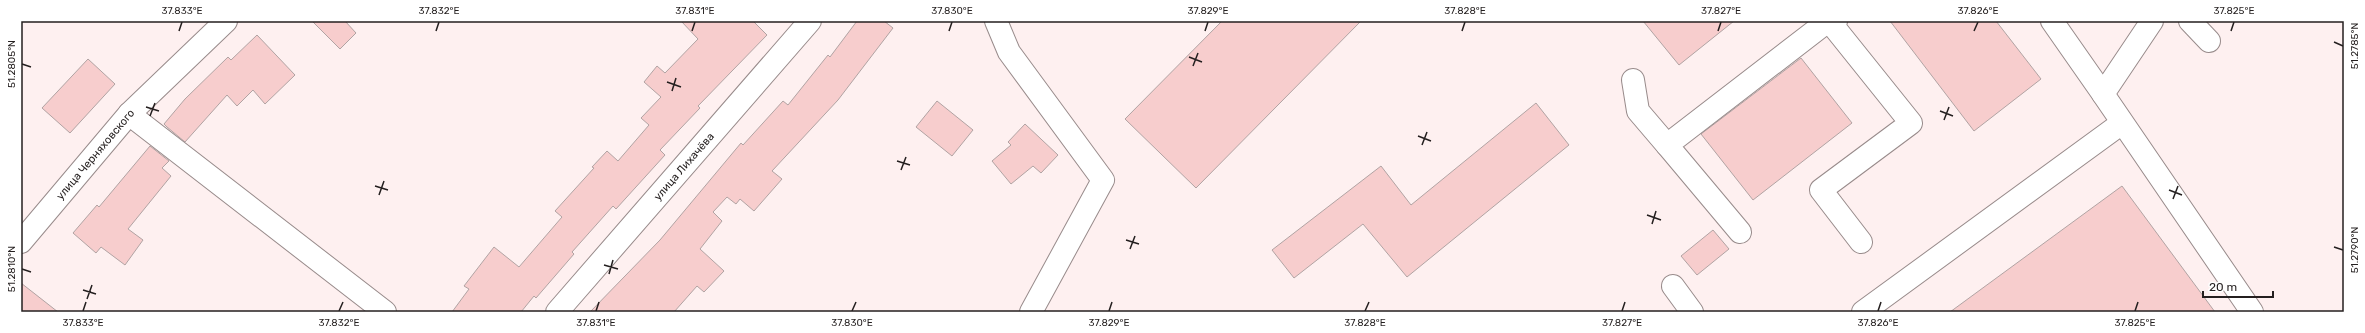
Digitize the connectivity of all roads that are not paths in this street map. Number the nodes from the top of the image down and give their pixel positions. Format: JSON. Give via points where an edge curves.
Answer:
{"nodes":[{"id":1,"x":226,"y":21,"type":"edge"},
{"id":2,"x":810,"y":21,"type":"edge"},
{"id":3,"x":996,"y":21,"type":"edge"},
{"id":4,"x":1828,"y":21,"type":"edge"},
{"id":5,"x":1836,"y":21,"type":"edge"},
{"id":6,"x":2052,"y":21,"type":"edge"},
{"id":7,"x":2152,"y":21,"type":"edge"},
{"id":8,"x":2190,"y":21,"type":"edge"},
{"id":9,"x":2208,"y":41,"type":"dead end"},
{"id":10,"x":1633,"y":80,"type":"dead end"},
{"id":11,"x":2103,"y":94,"type":"junction"},
{"id":12,"x":129,"y":114,"type":"junction"},
{"id":13,"x":2122,"y":122,"type":"junction"},
{"id":14,"x":1668,"y":145,"type":"junction"},
{"id":15,"x":1740,"y":232,"type":"dead end"},
{"id":16,"x":21,"y":242,"type":"edge"},
{"id":17,"x":1861,"y":242,"type":"dead end"},
{"id":18,"x":1673,"y":286,"type":"dead end"},
{"id":19,"x":384,"y":312,"type":"edge"},
{"id":20,"x":558,"y":312,"type":"edge"},
{"id":21,"x":1031,"y":312,"type":"edge"},
{"id":22,"x":1692,"y":312,"type":"edge"},
{"id":23,"x":1862,"y":312,"type":"edge"},
{"id":24,"x":2252,"y":312,"type":"edge"}],
"edges":[{"from":1,"to":12,"type":"street","name":"улица Черняховского"},
{"from":2,"to":20,"type":"street","name":"улица Лихачёва"},
{"from":3,"to":21,"type":"street","via":[[1009,52],[1104,180]]},
{"from":4,"to":14,"type":"street"},
{"from":5,"to":17,"type":"street","via":[[1834,27],[1911,123],[1821,190]]},
{"from":6,"to":11,"type":"street"},
{"from":7,"to":11,"type":"street"},
{"from":8,"to":9,"type":"street"},
{"from":10,"to":14,"type":"street","via":[[1638,111]]},
{"from":11,"to":13,"type":"street"},
{"from":12,"to":16,"type":"street","name":"улица Черняховского"},
{"from":12,"to":19,"type":"street"},
{"from":13,"to":23,"type":"street"},
{"from":13,"to":24,"type":"street"},
{"from":14,"to":15,"type":"street"},
{"from":18,"to":22,"type":"street"}]}
